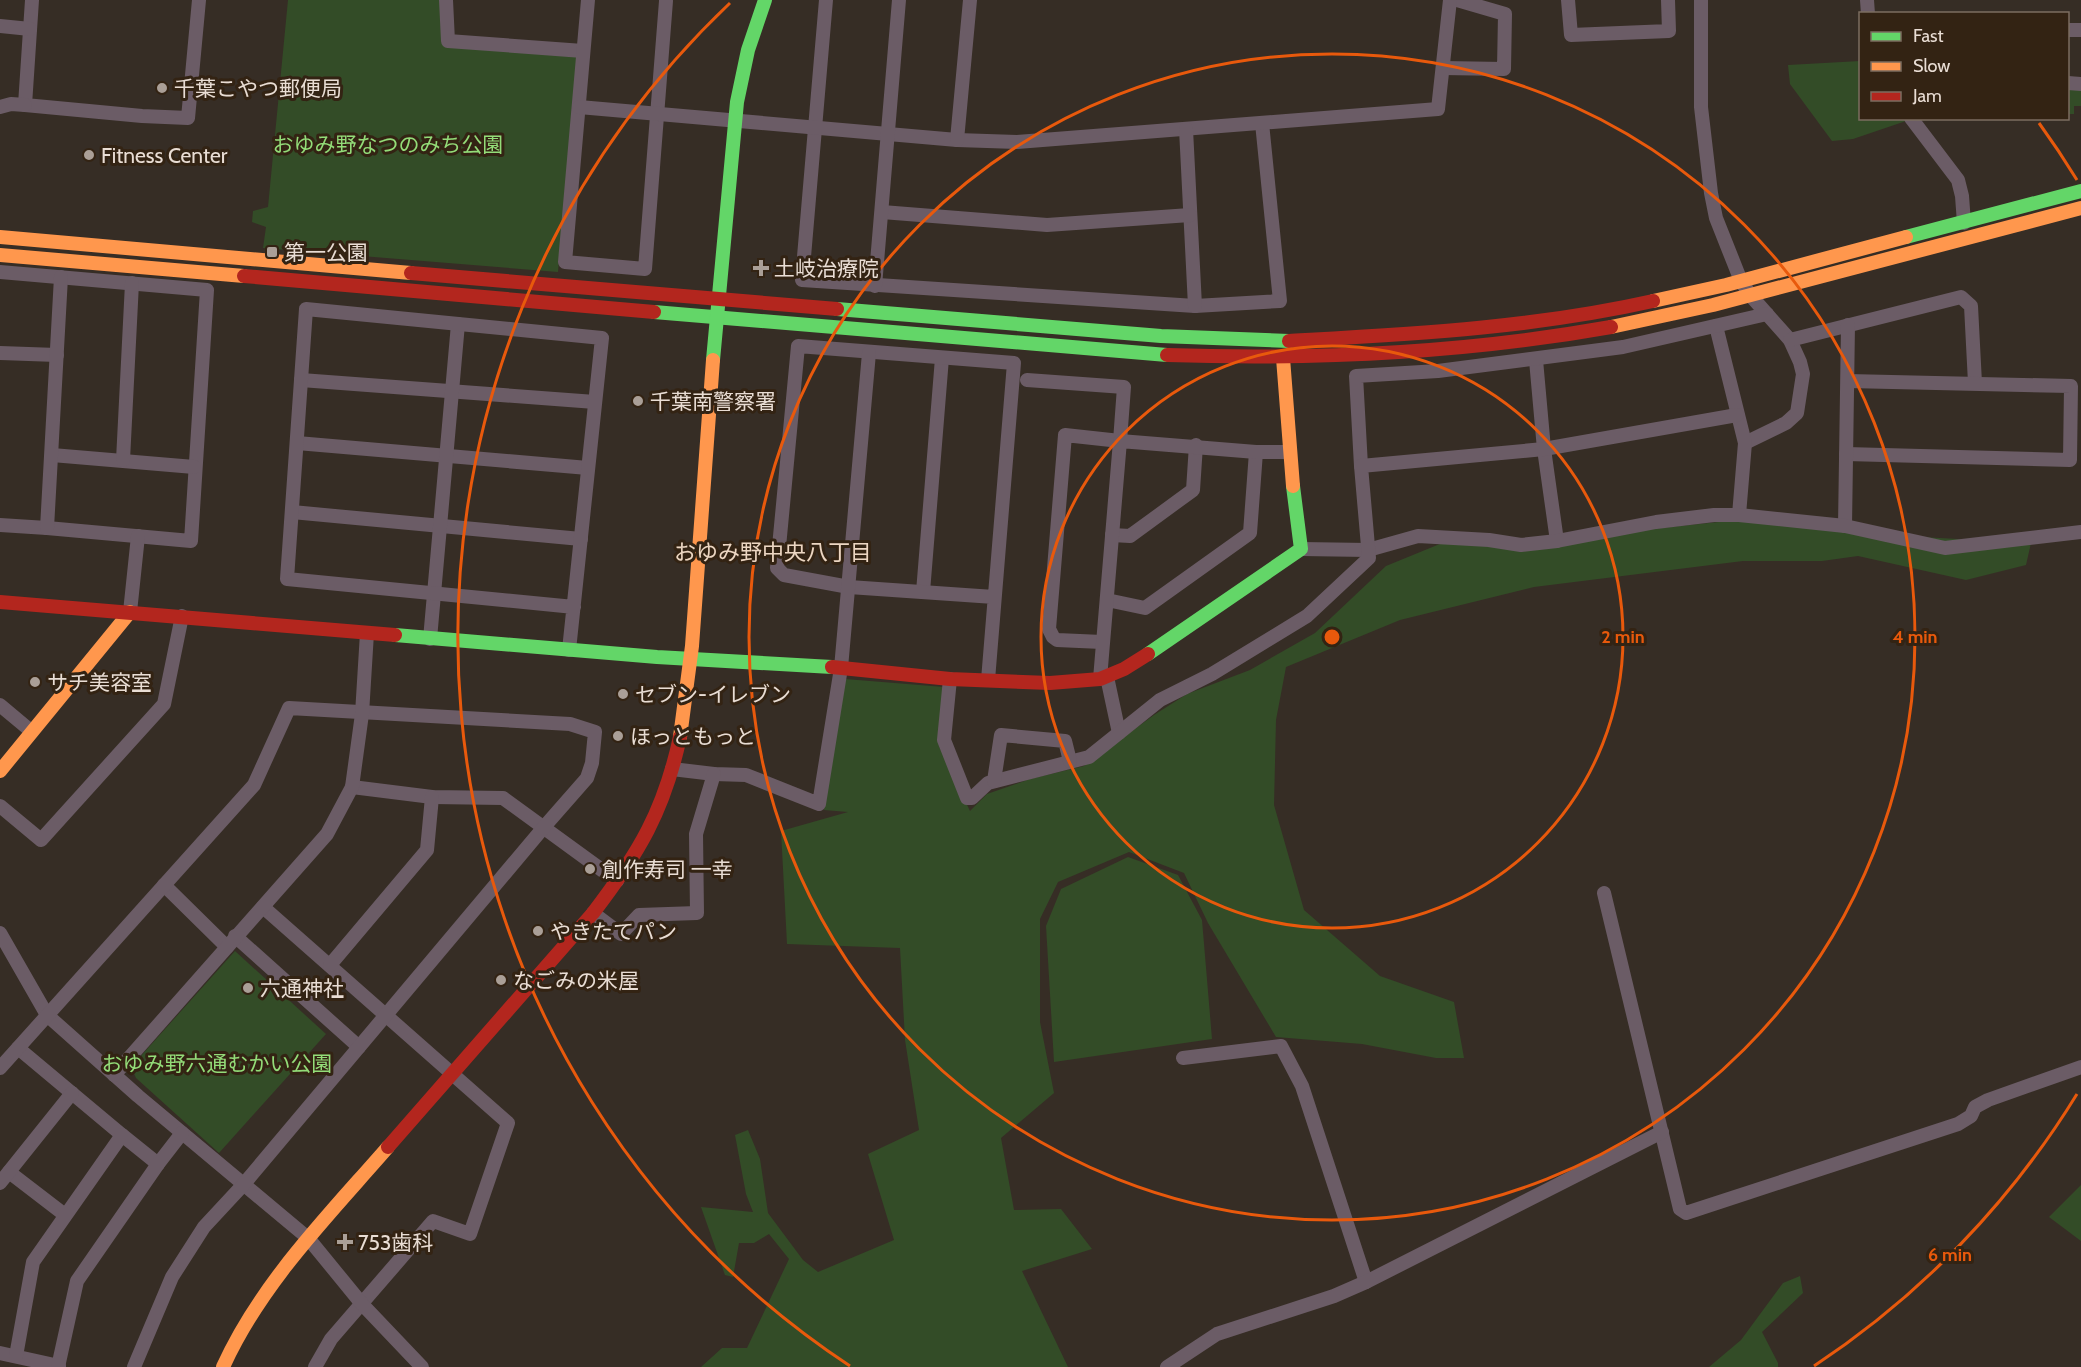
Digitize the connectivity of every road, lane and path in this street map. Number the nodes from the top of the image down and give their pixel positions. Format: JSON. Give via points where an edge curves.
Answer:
{"nodes":[{"id":1,"x":32,"y":0,"type":"edge"},
{"id":2,"x":199,"y":0,"type":"edge"},
{"id":3,"x":446,"y":0,"type":"edge"},
{"id":4,"x":588,"y":0,"type":"edge"},
{"id":5,"x":663,"y":0,"type":"edge"},
{"id":6,"x":765,"y":0,"type":"edge"},
{"id":7,"x":826,"y":0,"type":"edge"},
{"id":8,"x":899,"y":0,"type":"edge"},
{"id":9,"x":970,"y":0,"type":"edge"},
{"id":10,"x":1450,"y":0,"type":"edge"},
{"id":11,"x":1457,"y":0,"type":"edge"},
{"id":12,"x":1568,"y":0,"type":"edge"},
{"id":13,"x":1668,"y":0,"type":"edge"},
{"id":14,"x":1701,"y":0,"type":"edge"},
{"id":15,"x":0,"y":26,"type":"edge"},
{"id":16,"x":30,"y":29,"type":"junction"},
{"id":17,"x":583,"y":51,"type":"junction"},
{"id":18,"x":1443,"y":68,"type":"junction"},
{"id":19,"x":25,"y":105,"type":"junction"},
{"id":20,"x":0,"y":107,"type":"edge"},
{"id":21,"x":579,"y":107,"type":"junction"},
{"id":22,"x":657,"y":112,"type":"junction"},
{"id":23,"x":734,"y":119,"type":"junction"},
{"id":24,"x":1913,"y":120,"type":"edge"},
{"id":25,"x":1262,"y":123,"type":"junction"},
{"id":26,"x":816,"y":128,"type":"junction"},
{"id":27,"x":1186,"y":129,"type":"junction"},
{"id":28,"x":888,"y":134,"type":"junction"},
{"id":29,"x":957,"y":140,"type":"junction"},
{"id":30,"x":2081,"y":191,"type":"edge"},
{"id":31,"x":2081,"y":208,"type":"edge"},
{"id":32,"x":882,"y":212,"type":"junction"},
{"id":33,"x":1191,"y":214,"type":"junction"},
{"id":34,"x":1964,"y":223,"type":"junction"},
{"id":35,"x":0,"y":237,"type":"edge"},
{"id":36,"x":0,"y":255,"type":"edge"},
{"id":37,"x":0,"y":272,"type":"edge"},
{"id":38,"x":61,"y":277,"type":"junction"},
{"id":39,"x":1741,"y":280,"type":"junction"},
{"id":40,"x":132,"y":283,"type":"junction"},
{"id":41,"x":875,"y":286,"type":"junction"},
{"id":42,"x":1750,"y":296,"type":"junction"},
{"id":43,"x":717,"y":299,"type":"junction"},
{"id":44,"x":1195,"y":306,"type":"junction"},
{"id":45,"x":1767,"y":314,"type":"junction"},
{"id":46,"x":716,"y":317,"type":"junction"},
{"id":47,"x":458,"y":324,"type":"junction"},
{"id":48,"x":1848,"y":325,"type":"junction"},
{"id":49,"x":1716,"y":326,"type":"junction"},
{"id":50,"x":1790,"y":340,"type":"junction"},
{"id":51,"x":0,"y":352,"type":"edge"},
{"id":52,"x":869,"y":353,"type":"junction"},
{"id":53,"x":57,"y":355,"type":"junction"},
{"id":54,"x":942,"y":358,"type":"junction"},
{"id":55,"x":1283,"y":358,"type":"junction"},
{"id":56,"x":1536,"y":360,"type":"junction"},
{"id":57,"x":301,"y":380,"type":"junction"},
{"id":58,"x":1027,"y":380,"type":"dead end"},
{"id":59,"x":1848,"y":381,"type":"junction"},
{"id":60,"x":1975,"y":383,"type":"junction"},
{"id":61,"x":452,"y":392,"type":"junction"},
{"id":62,"x":595,"y":402,"type":"junction"},
{"id":63,"x":1737,"y":415,"type":"junction"},
{"id":64,"x":1120,"y":441,"type":"junction"},
{"id":65,"x":297,"y":443,"type":"junction"},
{"id":66,"x":1745,"y":443,"type":"junction"},
{"id":67,"x":1196,"y":445,"type":"junction"},
{"id":68,"x":1544,"y":449,"type":"junction"},
{"id":69,"x":1256,"y":452,"type":"junction"},
{"id":70,"x":1289,"y":452,"type":"junction"},
{"id":71,"x":1846,"y":454,"type":"junction"},
{"id":72,"x":52,"y":455,"type":"junction"},
{"id":73,"x":446,"y":455,"type":"junction"},
{"id":74,"x":123,"y":460,"type":"junction"},
{"id":75,"x":2075,"y":460,"type":"edge"},
{"id":76,"x":1361,"y":466,"type":"junction"},
{"id":77,"x":194,"y":468,"type":"junction"},
{"id":78,"x":588,"y":468,"type":"junction"},
{"id":79,"x":292,"y":512,"type":"junction"},
{"id":80,"x":1739,"y":515,"type":"junction"},
{"id":81,"x":0,"y":525,"type":"edge"},
{"id":82,"x":440,"y":526,"type":"junction"},
{"id":83,"x":1845,"y":526,"type":"junction"},
{"id":84,"x":47,"y":528,"type":"junction"},
{"id":85,"x":2081,"y":532,"type":"edge"},
{"id":86,"x":1112,"y":535,"type":"junction"},
{"id":87,"x":138,"y":536,"type":"junction"},
{"id":88,"x":581,"y":539,"type":"junction"},
{"id":89,"x":1557,"y":541,"type":"junction"},
{"id":90,"x":1301,"y":549,"type":"junction"},
{"id":91,"x":1368,"y":550,"type":"junction"},
{"id":92,"x":849,"y":587,"type":"junction"},
{"id":93,"x":923,"y":592,"type":"junction"},
{"id":94,"x":434,"y":594,"type":"junction"},
{"id":95,"x":994,"y":597,"type":"junction"},
{"id":96,"x":1107,"y":600,"type":"junction"},
{"id":97,"x":0,"y":602,"type":"edge"},
{"id":98,"x":574,"y":608,"type":"junction"},
{"id":99,"x":130,"y":612,"type":"junction"},
{"id":100,"x":182,"y":616,"type":"junction"},
{"id":101,"x":367,"y":633,"type":"junction"},
{"id":102,"x":430,"y":639,"type":"junction"},
{"id":103,"x":1102,"y":642,"type":"junction"},
{"id":104,"x":569,"y":650,"type":"junction"},
{"id":105,"x":690,"y":659,"type":"junction"},
{"id":106,"x":841,"y":668,"type":"junction"},
{"id":107,"x":1103,"y":678,"type":"junction"},
{"id":108,"x":950,"y":679,"type":"junction"},
{"id":109,"x":988,"y":680,"type":"junction"},
{"id":110,"x":0,"y":705,"type":"edge"},
{"id":111,"x":362,"y":714,"type":"junction"},
{"id":112,"x":31,"y":731,"type":"junction"},
{"id":113,"x":1119,"y":733,"type":"junction"},
{"id":114,"x":1070,"y":761,"type":"junction"},
{"id":115,"x":672,"y":769,"type":"junction"},
{"id":116,"x":0,"y":771,"type":"edge"},
{"id":117,"x":714,"y":774,"type":"junction"},
{"id":118,"x":994,"y":781,"type":"junction"},
{"id":119,"x":352,"y":787,"type":"junction"},
{"id":120,"x":432,"y":797,"type":"junction"},
{"id":121,"x":0,"y":806,"type":"edge"},
{"id":122,"x":544,"y":827,"type":"junction"},
{"id":123,"x":617,"y":881,"type":"junction"},
{"id":124,"x":164,"y":885,"type":"junction"},
{"id":125,"x":1604,"y":894,"type":"dead end"},
{"id":126,"x":263,"y":907,"type":"junction"},
{"id":127,"x":593,"y":913,"type":"junction"},
{"id":128,"x":0,"y":933,"type":"edge"},
{"id":129,"x":231,"y":941,"type":"junction"},
{"id":130,"x":330,"y":965,"type":"junction"},
{"id":131,"x":47,"y":1015,"type":"junction"},
{"id":132,"x":386,"y":1015,"type":"junction"},
{"id":133,"x":359,"y":1047,"type":"junction"},
{"id":134,"x":18,"y":1048,"type":"junction"},
{"id":135,"x":1183,"y":1058,"type":"dead end"},
{"id":136,"x":2081,"y":1067,"type":"edge"},
{"id":137,"x":0,"y":1068,"type":"edge"},
{"id":138,"x":114,"y":1075,"type":"junction"},
{"id":139,"x":453,"y":1075,"type":"junction"},
{"id":140,"x":72,"y":1093,"type":"junction"},
{"id":141,"x":1662,"y":1132,"type":"junction"},
{"id":142,"x":182,"y":1133,"type":"junction"},
{"id":143,"x":122,"y":1135,"type":"junction"},
{"id":144,"x":158,"y":1164,"type":"junction"},
{"id":145,"x":5,"y":1178,"type":"edge"},
{"id":146,"x":243,"y":1185,"type":"junction"},
{"id":147,"x":65,"y":1215,"type":"junction"},
{"id":148,"x":308,"y":1238,"type":"junction"},
{"id":149,"x":1366,"y":1282,"type":"junction"},
{"id":150,"x":362,"y":1304,"type":"junction"},
{"id":151,"x":0,"y":1353,"type":"edge"},
{"id":152,"x":16,"y":1356,"type":"junction"},
{"id":153,"x":58,"y":1366,"type":"edge"},
{"id":154,"x":134,"y":1367,"type":"edge"},
{"id":155,"x":223,"y":1367,"type":"edge"},
{"id":156,"x":315,"y":1367,"type":"edge"},
{"id":157,"x":422,"y":1367,"type":"edge"},
{"id":158,"x":1167,"y":1367,"type":"edge"}],
"edges":[{"from":1,"to":16,"type":"street"},
{"from":2,"to":19,"type":"street","via":[[188,118]]},
{"from":3,"to":17,"type":"street","via":[[448,41]]},
{"from":4,"to":17,"type":"street"},
{"from":5,"to":22,"type":"street"},
{"from":6,"to":23,"type":"street","via":[[743,63]]},
{"from":7,"to":26,"type":"street"},
{"from":8,"to":28,"type":"street"},
{"from":9,"to":29,"type":"street"},
{"from":10,"to":18,"type":"street"},
{"from":11,"to":18,"type":"street","via":[[1505,14],[1504,69]]},
{"from":12,"to":13,"type":"street","via":[[1571,35],[1669,31]]},
{"from":14,"to":39,"type":"street","via":[[1701,106],[1711,193],[1716,218]]},
{"from":15,"to":16,"type":"street"},
{"from":16,"to":19,"type":"street"},
{"from":17,"to":21,"type":"street"},
{"from":18,"to":25,"type":"street","via":[[1438,108]]},
{"from":19,"to":20,"type":"street"},
{"from":21,"to":22,"type":"street"},
{"from":21,"to":22,"type":"street","via":[[565,262],[645,269]]},
{"from":22,"to":23,"type":"street"},
{"from":23,"to":26,"type":"street"},
{"from":23,"to":43,"type":"street"},
{"from":24,"to":34,"type":"street","via":[[1958,180]]},
{"from":25,"to":27,"type":"street"},
{"from":25,"to":44,"type":"street","via":[[1280,301]]},
{"from":26,"to":28,"type":"street"},
{"from":26,"to":41,"type":"street","via":[[802,280]]},
{"from":27,"to":29,"type":"street","via":[[1017,142]]},
{"from":27,"to":33,"type":"street"},
{"from":28,"to":29,"type":"street"},
{"from":28,"to":32,"type":"street"},
{"from":30,"to":34,"type":"street"},
{"from":31,"to":42,"type":"street"},
{"from":32,"to":33,"type":"street","via":[[1047,225]]},
{"from":32,"to":41,"type":"street"},
{"from":33,"to":44,"type":"street"},
{"from":34,"to":39,"type":"street"},
{"from":35,"to":43,"type":"street"},
{"from":36,"to":46,"type":"street"},
{"from":37,"to":38,"type":"street"},
{"from":38,"to":40,"type":"street"},
{"from":38,"to":53,"type":"street"},
{"from":39,"to":42,"type":"street"},
{"from":39,"to":43,"type":"street","via":[[1632,306],[1523,323],[1439,333],[1283,341],[1138,334]]},
{"from":40,"to":74,"type":"street"},
{"from":40,"to":77,"type":"street","via":[[207,290]]},
{"from":41,"to":44,"type":"street"},
{"from":42,"to":45,"type":"street"},
{"from":42,"to":55,"type":"street","via":[[1599,329],[1526,340],[1402,353]]},
{"from":43,"to":46,"type":"street"},
{"from":45,"to":49,"type":"street"},
{"from":45,"to":50,"type":"street"},
{"from":46,"to":55,"type":"street","via":[[1146,354]]},
{"from":46,"to":105,"type":"street"},
{"from":47,"to":57,"type":"street","via":[[306,309]]},
{"from":47,"to":61,"type":"street"},
{"from":47,"to":62,"type":"street","via":[[602,338]]},
{"from":48,"to":50,"type":"street"},
{"from":48,"to":59,"type":"street"},
{"from":48,"to":60,"type":"street","via":[[1961,297],[1971,306]]},
{"from":49,"to":56,"type":"street","via":[[1623,347]]},
{"from":49,"to":63,"type":"street"},
{"from":50,"to":66,"type":"street","via":[[1803,374],[1797,413],[1786,423]]},
{"from":51,"to":53,"type":"street"},
{"from":52,"to":54,"type":"street"},
{"from":52,"to":92,"type":"street"},
{"from":52,"to":92,"type":"street","via":[[798,346],[777,568],[784,575]]},
{"from":53,"to":72,"type":"street"},
{"from":54,"to":93,"type":"street"},
{"from":54,"to":95,"type":"street","via":[[1014,363]]},
{"from":55,"to":70,"type":"street"},
{"from":56,"to":68,"type":"street"},
{"from":56,"to":76,"type":"street","via":[[1356,376]]},
{"from":57,"to":61,"type":"street"},
{"from":57,"to":65,"type":"street"},
{"from":58,"to":64,"type":"street","via":[[1124,387]]},
{"from":59,"to":60,"type":"street"},
{"from":59,"to":71,"type":"street"},
{"from":60,"to":75,"type":"street","via":[[2071,386]]},
{"from":61,"to":62,"type":"street"},
{"from":61,"to":73,"type":"street"},
{"from":62,"to":78,"type":"street"},
{"from":63,"to":66,"type":"street"},
{"from":63,"to":68,"type":"street"},
{"from":64,"to":67,"type":"street"},
{"from":64,"to":86,"type":"street"},
{"from":64,"to":103,"type":"street","via":[[1065,435],[1049,629],[1058,640]]},
{"from":65,"to":73,"type":"street"},
{"from":65,"to":79,"type":"street"},
{"from":66,"to":80,"type":"street"},
{"from":67,"to":69,"type":"street"},
{"from":67,"to":86,"type":"street","via":[[1193,490],[1130,536]]},
{"from":68,"to":76,"type":"street"},
{"from":68,"to":89,"type":"street"},
{"from":69,"to":70,"type":"street"},
{"from":69,"to":96,"type":"street","via":[[1250,533],[1145,608]]},
{"from":70,"to":90,"type":"street"},
{"from":71,"to":75,"type":"street"},
{"from":71,"to":83,"type":"street"},
{"from":72,"to":74,"type":"street"},
{"from":72,"to":84,"type":"street"},
{"from":73,"to":78,"type":"street"},
{"from":73,"to":82,"type":"street"},
{"from":74,"to":77,"type":"street"},
{"from":76,"to":91,"type":"street"},
{"from":77,"to":87,"type":"street","via":[[191,542]]},
{"from":78,"to":88,"type":"street"},
{"from":79,"to":82,"type":"street"},
{"from":79,"to":94,"type":"street","via":[[287,579]]},
{"from":80,"to":83,"type":"street"},
{"from":80,"to":89,"type":"street","via":[[1656,522]]},
{"from":81,"to":84,"type":"street"},
{"from":82,"to":88,"type":"street"},
{"from":82,"to":94,"type":"street"},
{"from":83,"to":85,"type":"street","via":[[1945,548]]},
{"from":84,"to":87,"type":"street"},
{"from":86,"to":96,"type":"street"},
{"from":87,"to":99,"type":"street"},
{"from":88,"to":98,"type":"street"},
{"from":89,"to":91,"type":"street","via":[[1521,545],[1418,536]]},
{"from":90,"to":91,"type":"street"},
{"from":90,"to":107,"type":"street","via":[[1146,655]]},
{"from":91,"to":113,"type":"street","via":[[1369,558],[1306,616],[1212,674],[1160,700]]},
{"from":92,"to":93,"type":"street"},
{"from":92,"to":106,"type":"street"},
{"from":93,"to":95,"type":"street"},
{"from":94,"to":98,"type":"street"},
{"from":94,"to":102,"type":"street"},
{"from":95,"to":109,"type":"street"},
{"from":96,"to":103,"type":"street"},
{"from":97,"to":99,"type":"street"},
{"from":98,"to":104,"type":"street"},
{"from":99,"to":100,"type":"street"},
{"from":99,"to":112,"type":"street"},
{"from":100,"to":101,"type":"street"},
{"from":100,"to":121,"type":"street","via":[[164,704],[41,840]]},
{"from":101,"to":102,"type":"street"},
{"from":101,"to":111,"type":"street"},
{"from":102,"to":104,"type":"street"},
{"from":103,"to":107,"type":"street"},
{"from":104,"to":105,"type":"street"},
{"from":105,"to":106,"type":"street"},
{"from":105,"to":115,"type":"street","via":[[683,723]]},
{"from":106,"to":108,"type":"street"},
{"from":106,"to":117,"type":"street","via":[[819,804],[746,775]]},
{"from":107,"to":109,"type":"street","via":[[1050,683]]},
{"from":107,"to":113,"type":"street"},
{"from":108,"to":109,"type":"street"},
{"from":108,"to":118,"type":"street","via":[[944,740],[967,798]]},
{"from":110,"to":112,"type":"street"},
{"from":111,"to":119,"type":"street"},
{"from":111,"to":122,"type":"street","via":[[570,724],[595,732],[587,778]]},
{"from":111,"to":124,"type":"street","via":[[289,708],[254,785]]},
{"from":112,"to":116,"type":"street"},
{"from":113,"to":114,"type":"street","via":[[1089,757]]},
{"from":114,"to":118,"type":"street"},
{"from":114,"to":118,"type":"street","via":[[1065,741],[1001,735]]},
{"from":115,"to":117,"type":"street"},
{"from":115,"to":123,"type":"street","via":[[654,821]]},
{"from":117,"to":127,"type":"street","via":[[696,834],[697,913],[639,915],[621,934]]},
{"from":119,"to":120,"type":"street"},
{"from":119,"to":126,"type":"street","via":[[327,834]]},
{"from":120,"to":122,"type":"street","via":[[503,798]]},
{"from":120,"to":130,"type":"street","via":[[427,850]]},
{"from":122,"to":123,"type":"street"},
{"from":122,"to":132,"type":"street"},
{"from":123,"to":127,"type":"street"},
{"from":124,"to":129,"type":"street"},
{"from":124,"to":131,"type":"street"},
{"from":125,"to":141,"type":"street"},
{"from":126,"to":129,"type":"street"},
{"from":126,"to":130,"type":"street"},
{"from":127,"to":139,"type":"street"},
{"from":128,"to":131,"type":"street"},
{"from":129,"to":133,"type":"street"},
{"from":129,"to":138,"type":"street"},
{"from":130,"to":132,"type":"street"},
{"from":131,"to":134,"type":"street"},
{"from":131,"to":138,"type":"street"},
{"from":132,"to":133,"type":"street"},
{"from":132,"to":139,"type":"street"},
{"from":133,"to":146,"type":"street"},
{"from":134,"to":137,"type":"street"},
{"from":134,"to":140,"type":"street"},
{"from":135,"to":149,"type":"street","via":[[1281,1046],[1302,1086]]},
{"from":136,"to":141,"type":"street","via":[[1988,1100],[1958,1124],[1686,1213],[1680,1209]]},
{"from":138,"to":142,"type":"street"},
{"from":139,"to":148,"type":"street"},
{"from":139,"to":150,"type":"street","via":[[508,1123],[470,1234],[434,1221]]},
{"from":140,"to":143,"type":"street"},
{"from":140,"to":145,"type":"street"},
{"from":141,"to":149,"type":"street"},
{"from":142,"to":144,"type":"street"},
{"from":142,"to":146,"type":"street"},
{"from":143,"to":144,"type":"street"},
{"from":143,"to":147,"type":"street"},
{"from":144,"to":153,"type":"street","via":[[77,1281]]},
{"from":145,"to":147,"type":"street"},
{"from":146,"to":148,"type":"street"},
{"from":146,"to":154,"type":"street","via":[[204,1227],[172,1277]]},
{"from":147,"to":152,"type":"street","via":[[33,1262]]},
{"from":148,"to":150,"type":"street"},
{"from":148,"to":155,"type":"street","via":[[246,1320]]},
{"from":149,"to":158,"type":"street","via":[[1217,1334]]},
{"from":150,"to":156,"type":"street","via":[[331,1340]]},
{"from":150,"to":157,"type":"street"},
{"from":151,"to":152,"type":"street"},
{"from":152,"to":153,"type":"street"}]}
